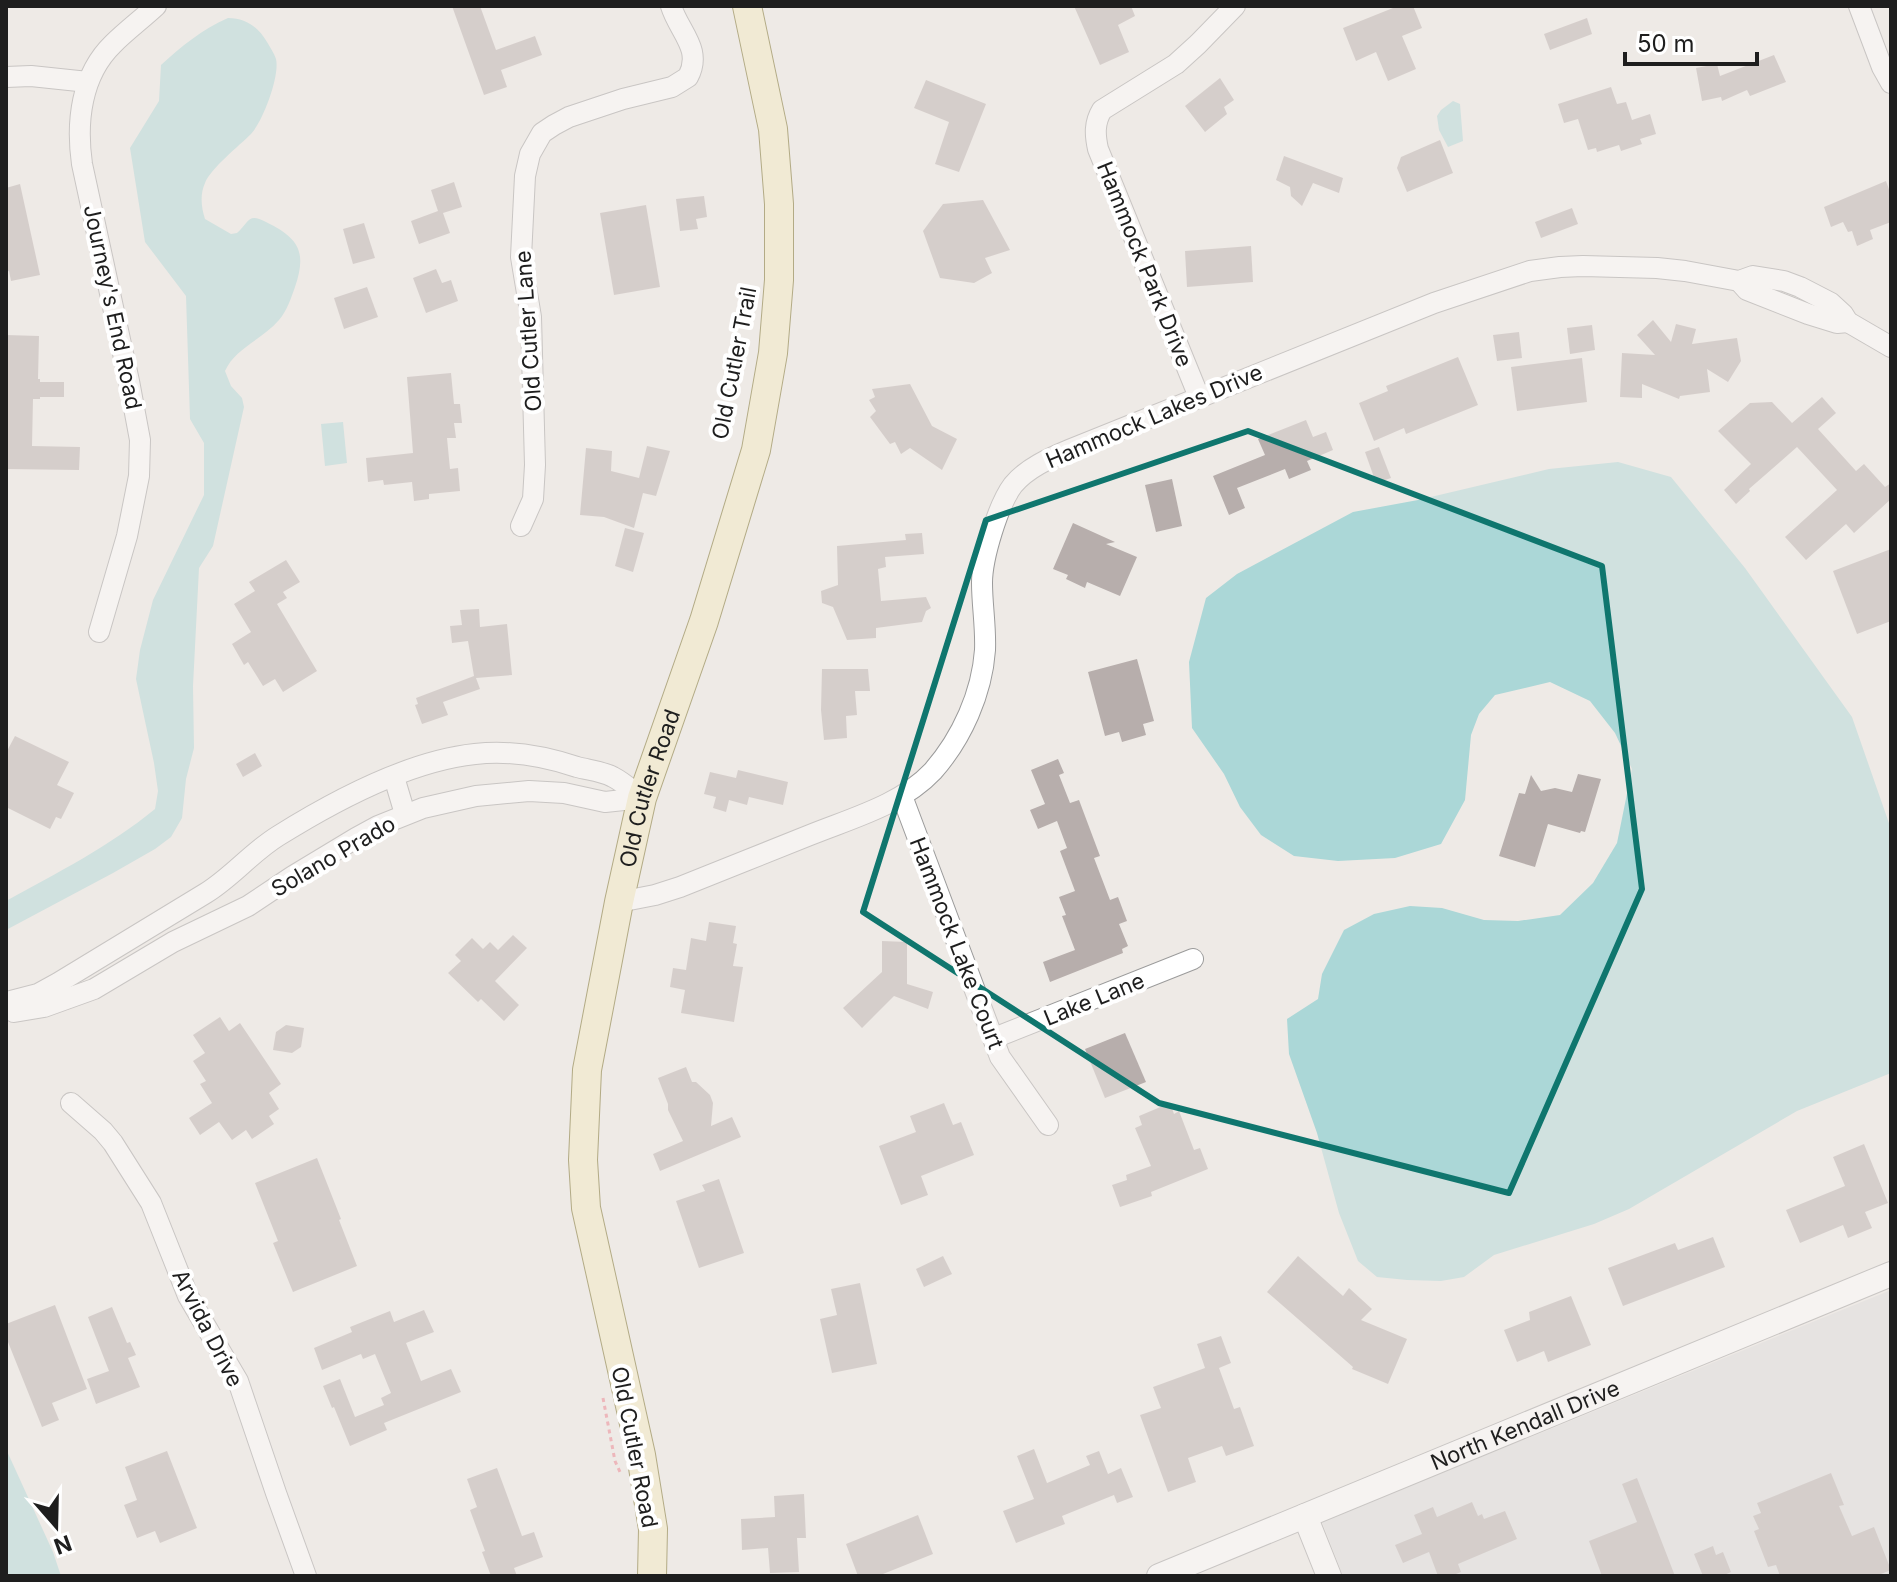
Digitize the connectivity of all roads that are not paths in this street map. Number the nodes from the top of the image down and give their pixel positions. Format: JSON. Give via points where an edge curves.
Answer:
{"nodes":[{"id":1,"x":156,"y":6,"type":"edge"},
{"id":2,"x":671,"y":6,"type":"edge"},
{"id":3,"x":747,"y":6,"type":"edge"},
{"id":4,"x":1235,"y":6,"type":"edge"},
{"id":5,"x":1859,"y":6,"type":"edge"},
{"id":6,"x":6,"y":77,"type":"edge"},
{"id":7,"x":88,"y":82,"type":"junction"},
{"id":8,"x":1891,"y":83,"type":"edge"},
{"id":9,"x":1891,"y":347,"type":"edge"},
{"id":10,"x":1199,"y":397,"type":"junction"},
{"id":11,"x":521,"y":526,"type":"dead end"},
{"id":12,"x":99,"y":632,"type":"dead end"},
{"id":13,"x":394,"y":777,"type":"junction"},
{"id":14,"x":902,"y":796,"type":"junction"},
{"id":15,"x":642,"y":798,"type":"junction"},
{"id":16,"x":405,"y":814,"type":"junction"},
{"id":17,"x":619,"y":902,"type":"junction"},
{"id":18,"x":177,"y":911,"type":"junction"},
{"id":19,"x":189,"y":934,"type":"junction"},
{"id":20,"x":1193,"y":959,"type":"dead end"},
{"id":21,"x":83,"y":968,"type":"junction"},
{"id":22,"x":94,"y":989,"type":"junction"},
{"id":23,"x":6,"y":1008,"type":"edge"},
{"id":24,"x":994,"y":1038,"type":"junction"},
{"id":25,"x":71,"y":1103,"type":"dead end"},
{"id":26,"x":1048,"y":1125,"type":"dead end"},
{"id":27,"x":1891,"y":1274,"type":"edge"},
{"id":28,"x":1305,"y":1516,"type":"junction"},
{"id":29,"x":306,"y":1576,"type":"edge"},
{"id":30,"x":652,"y":1576,"type":"edge"},
{"id":31,"x":1159,"y":1576,"type":"edge"},
{"id":32,"x":1329,"y":1576,"type":"edge"}],
"edges":[{"from":1,"to":7,"type":"street","name":"Journey's End Road","via":[[112,45]]},
{"from":2,"to":11,"type":"street","name":"Old Cutler Lane","via":[[693,51],[688,77],[672,87],[569,117],[542,133],[530,154],[521,257],[531,317],[535,465],[533,499]]},
{"from":3,"to":15,"type":"main road","name":"Old Cutler Road","via":[[773,129],[779,204],[773,353],[756,450]]},
{"from":4,"to":10,"type":"street","name":"Hammock Park Drive","via":[[1176,64],[1102,110],[1095,131]]},
{"from":5,"to":8,"type":"street"},
{"from":6,"to":7,"type":"street"},
{"from":7,"to":12,"type":"street","name":"Journey's End Road","via":[[80,148],[140,440],[127,536]]},
{"from":9,"to":10,"type":"street","name":"Hammock Lakes Drive","via":[[1848,322],[1808,314],[1747,290],[1739,281],[1685,271],[1583,266],[1530,271],[1434,303]]},
{"from":10,"to":14,"type":"street","name":"Hammock Lakes Drive","via":[[1056,456],[1014,484],[986,556],[985,649],[970,711],[941,760]]},
{"from":13,"to":15,"type":"street","name":"Solano Prado","via":[[442,760],[513,754],[612,776]]},
{"from":13,"to":16,"type":"street"},
{"from":13,"to":18,"type":"street","name":"Solano Prado","via":[[337,801],[276,837],[220,885]]},
{"from":14,"to":17,"type":"street","name":"Hammock Lakes Drive","via":[[680,887]]},
{"from":14,"to":24,"type":"street","name":"Hammock Lake Court"},
{"from":15,"to":16,"type":"street","name":"Solano Prado","via":[[605,802],[529,791],[476,796]]},
{"from":15,"to":17,"type":"main road","name":"Old Cutler Road"},
{"from":16,"to":19,"type":"street","name":"Solano Prado","via":[[356,838],[248,906]]},
{"from":17,"to":30,"type":"main road","name":"Old Cutler Road","via":[[587,1070],[583,1160],[586,1208],[641,1455],[653,1529]]},
{"from":18,"to":19,"type":"street"},
{"from":18,"to":21,"type":"street","name":"Solano Prado"},
{"from":19,"to":22,"type":"street","name":"Solano Prado"},
{"from":20,"to":24,"type":"street","name":"Lake Lane"},
{"from":21,"to":22,"type":"street"},
{"from":21,"to":23,"type":"street","name":"Solano Prado"},
{"from":22,"to":23,"type":"street","name":"Solano Prado","via":[[44,1007],[13,1013]]},
{"from":24,"to":26,"type":"street","name":"Hammock Lake Court","via":[[1000,1057]]},
{"from":25,"to":29,"type":"street","name":"Arvida Drive","via":[[113,1143],[151,1203],[188,1296],[238,1381]]},
{"from":27,"to":28,"type":"street","name":"North Kendall Drive"},
{"from":28,"to":31,"type":"street","name":"North Kendall Drive"},
{"from":28,"to":32,"type":"street"}]}
